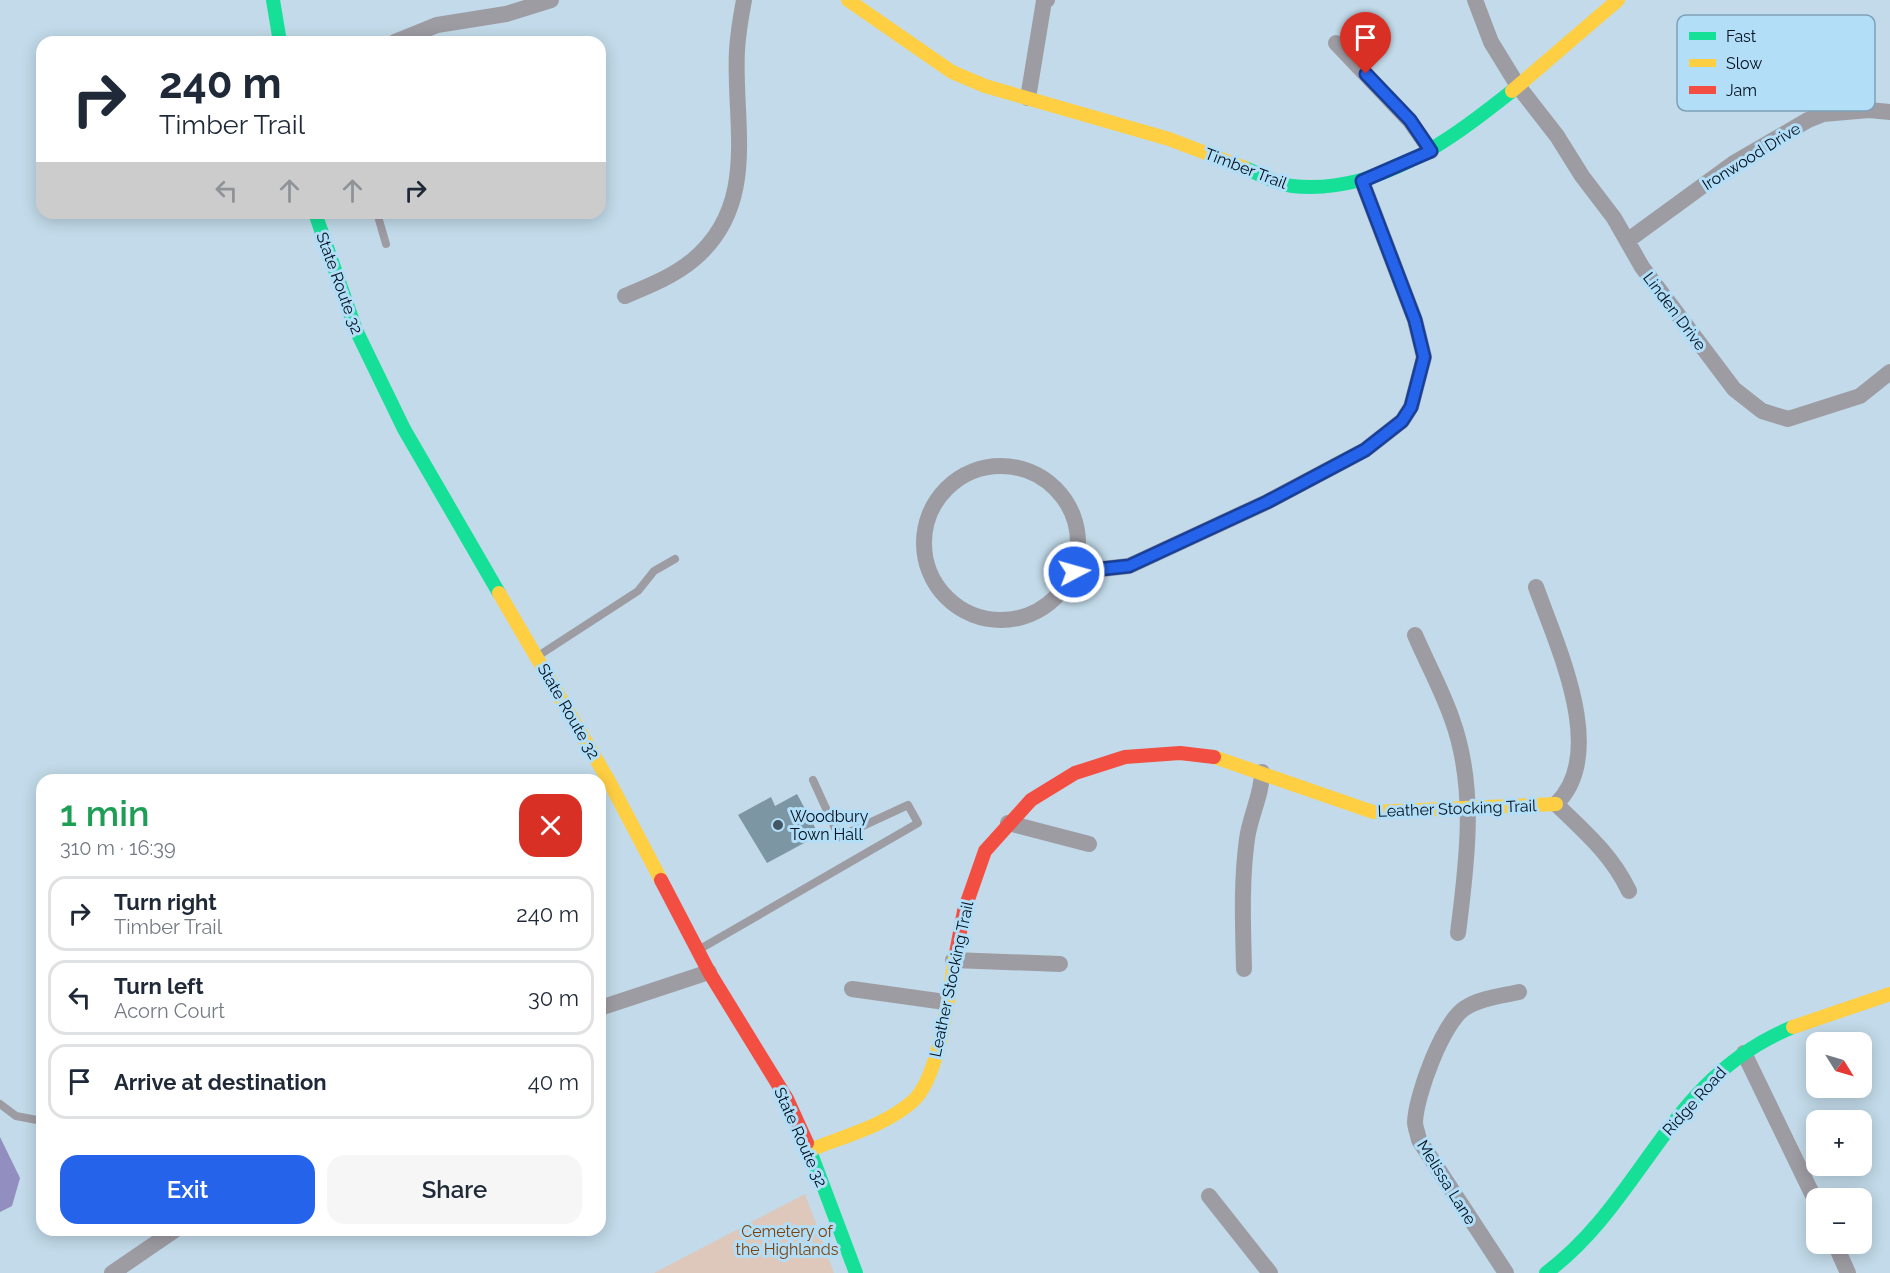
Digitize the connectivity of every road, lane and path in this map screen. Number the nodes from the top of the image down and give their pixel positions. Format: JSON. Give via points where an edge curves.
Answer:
{"nodes":[{"id":1,"x":273,"y":0,"type":"edge"},
{"id":2,"x":551,"y":0,"type":"edge"},
{"id":3,"x":744,"y":0,"type":"edge"},
{"id":4,"x":848,"y":0,"type":"edge"},
{"id":5,"x":1044,"y":0,"type":"edge"},
{"id":6,"x":1475,"y":0,"type":"edge"},
{"id":7,"x":1618,"y":0,"type":"edge"},
{"id":8,"x":279,"y":36,"type":"edge"},
{"id":9,"x":426,"y":36,"type":"edge"},
{"id":10,"x":1336,"y":43,"type":"dead end"},
{"id":11,"x":1518,"y":86,"type":"junction"},
{"id":12,"x":1028,"y":98,"type":"junction"},
{"id":13,"x":1858,"y":111,"type":"edge"},
{"id":14,"x":1875,"y":111,"type":"edge"},
{"id":15,"x":1890,"y":112,"type":"edge"},
{"id":16,"x":1431,"y":151,"type":"junction"},
{"id":17,"x":1362,"y":181,"type":"junction"},
{"id":18,"x":317,"y":219,"type":"edge"},
{"id":19,"x":379,"y":219,"type":"edge"},
{"id":20,"x":1627,"y":241,"type":"junction"},
{"id":21,"x":386,"y":244,"type":"dead end"},
{"id":22,"x":625,"y":296,"type":"dead end"},
{"id":23,"x":1890,"y":372,"type":"edge"},
{"id":24,"x":675,"y":559,"type":"dead end"},
{"id":25,"x":1074,"y":572,"type":"junction"},
{"id":26,"x":1536,"y":587,"type":"dead end"},
{"id":27,"x":1415,"y":635,"type":"dead end"},
{"id":28,"x":538,"y":656,"type":"junction"},
{"id":29,"x":1262,"y":771,"type":"junction"},
{"id":30,"x":605,"y":774,"type":"edge"},
{"id":31,"x":606,"y":776,"type":"edge"},
{"id":32,"x":813,"y":780,"type":"dead end"},
{"id":33,"x":1556,"y":804,"type":"junction"},
{"id":34,"x":1468,"y":809,"type":"junction"},
{"id":35,"x":1008,"y":823,"type":"junction"},
{"id":36,"x":1089,"y":844,"type":"dead end"},
{"id":37,"x":1629,"y":891,"type":"dead end"},
{"id":38,"x":1458,"y":933,"type":"dead end"},
{"id":39,"x":697,"y":951,"type":"junction"},
{"id":40,"x":953,"y":960,"type":"junction"},
{"id":41,"x":1060,"y":964,"type":"dead end"},
{"id":42,"x":1244,"y":969,"type":"dead end"},
{"id":43,"x":709,"y":972,"type":"junction"},
{"id":44,"x":852,"y":989,"type":"dead end"},
{"id":45,"x":1519,"y":992,"type":"dead end"},
{"id":46,"x":1890,"y":994,"type":"edge"},
{"id":47,"x":945,"y":1002,"type":"junction"},
{"id":48,"x":606,"y":1006,"type":"edge"},
{"id":49,"x":1744,"y":1053,"type":"junction"},
{"id":50,"x":0,"y":1104,"type":"edge"},
{"id":51,"x":36,"y":1120,"type":"edge"},
{"id":52,"x":810,"y":1150,"type":"junction"},
{"id":53,"x":1809,"y":1188,"type":"edge"},
{"id":54,"x":1209,"y":1196,"type":"dead end"},
{"id":55,"x":166,"y":1236,"type":"edge"},
{"id":56,"x":1839,"y":1254,"type":"edge"},
{"id":57,"x":112,"y":1273,"type":"edge"},
{"id":58,"x":856,"y":1273,"type":"edge"},
{"id":59,"x":1270,"y":1273,"type":"edge"},
{"id":60,"x":1506,"y":1273,"type":"edge"},
{"id":61,"x":1546,"y":1273,"type":"edge"},
{"id":62,"x":1848,"y":1273,"type":"edge"}],
"edges":[{"from":1,"to":8,"type":"street"},
{"from":2,"to":9,"type":"street","via":[[506,14],[437,25]]},
{"from":3,"to":22,"type":"street","via":[[737,50],[741,161],[732,200],[716,235],[694,259]]},
{"from":4,"to":12,"type":"street","name":"Timber Trail","via":[[952,72]]},
{"from":5,"to":12,"type":"street"},
{"from":6,"to":11,"type":"street","name":"Linden Drive","via":[[1491,42]]},
{"from":7,"to":11,"type":"street","name":"Timber Trail"},
{"from":10,"to":16,"type":"street","via":[[1410,120]]},
{"from":11,"to":16,"type":"street","name":"Timber Trail"},
{"from":11,"to":20,"type":"street","name":"Linden Drive","via":[[1557,136]]},
{"from":12,"to":17,"type":"street","name":"Timber Trail","via":[[1169,139],[1290,186]]},
{"from":13,"to":20,"type":"street","name":"Ironwood Drive","via":[[1823,114],[1808,120],[1734,163]]},
{"from":14,"to":15,"type":"street","name":"Ironwood Drive"},
{"from":16,"to":17,"type":"street","name":"Timber Trail"},
{"from":17,"to":25,"type":"street","via":[[1415,320],[1424,357],[1411,407],[1402,421],[1365,450],[1129,566]]},
{"from":18,"to":28,"type":"street","name":"State Route 32","via":[[356,330],[404,429]]},
{"from":19,"to":21,"type":"lane"},
{"from":20,"to":23,"type":"street","name":"Linden Drive","via":[[1642,267],[1734,389],[1762,411],[1788,419],[1805,416],[1860,396]]},
{"from":24,"to":28,"type":"lane","via":[[654,571],[638,591]]},
{"from":25,"to":25,"type":"street","via":[[1060,594],[1040,611],[1015,620],[989,620],[964,612],[944,596],[930,573],[924,548],[927,523],[937,500],[954,482],[1001,466],[1026,470],[1048,481],[1069,507],[1076,522],[1079,547]]},
{"from":26,"to":33,"type":"street","via":[[1566,670],[1578,723],[1576,771],[1567,794]]},
{"from":27,"to":34,"type":"street","via":[[1452,720]]},
{"from":28,"to":30,"type":"street","name":"State Route 32"},
{"from":29,"to":34,"type":"street","name":"Leather Stocking Trail","via":[[1373,812]]},
{"from":29,"to":35,"type":"street","name":"Leather Stocking Trail","via":[[1222,758],[1180,753],[1125,757],[1075,773],[1031,800]]},
{"from":29,"to":42,"type":"street","via":[[1247,837]]},
{"from":31,"to":39,"type":"street","name":"State Route 32"},
{"from":32,"to":39,"type":"lane","via":[[839,837],[908,805],[918,823]]},
{"from":33,"to":34,"type":"street","name":"Leather Stocking Trail"},
{"from":33,"to":37,"type":"street","via":[[1604,850]]},
{"from":34,"to":38,"type":"street"},
{"from":35,"to":36,"type":"street"},
{"from":35,"to":40,"type":"street","name":"Leather Stocking Trail","via":[[985,851],[964,911]]},
{"from":39,"to":43,"type":"street","name":"State Route 32"},
{"from":40,"to":41,"type":"street"},
{"from":40,"to":47,"type":"street","name":"Leather Stocking Trail"},
{"from":43,"to":48,"type":"street"},
{"from":43,"to":52,"type":"street","name":"State Route 32","via":[[787,1099]]},
{"from":44,"to":47,"type":"street"},
{"from":45,"to":60,"type":"street","name":"Melissa Lane","via":[[1481,1000],[1453,1019],[1423,1089],[1415,1123],[1419,1140]]},
{"from":46,"to":49,"type":"street","name":"Ridge Road","via":[[1793,1028]]},
{"from":47,"to":52,"type":"street","name":"Leather Stocking Trail","via":[[934,1064],[913,1101],[887,1117]]},
{"from":49,"to":53,"type":"street"},
{"from":49,"to":61,"type":"street","name":"Ridge Road","via":[[1692,1098],[1585,1238]]},
{"from":50,"to":51,"type":"lane","via":[[16,1116]]},
{"from":52,"to":58,"type":"street","name":"State Route 32"},
{"from":54,"to":59,"type":"street"},
{"from":55,"to":57,"type":"street"},
{"from":56,"to":62,"type":"street"}]}
